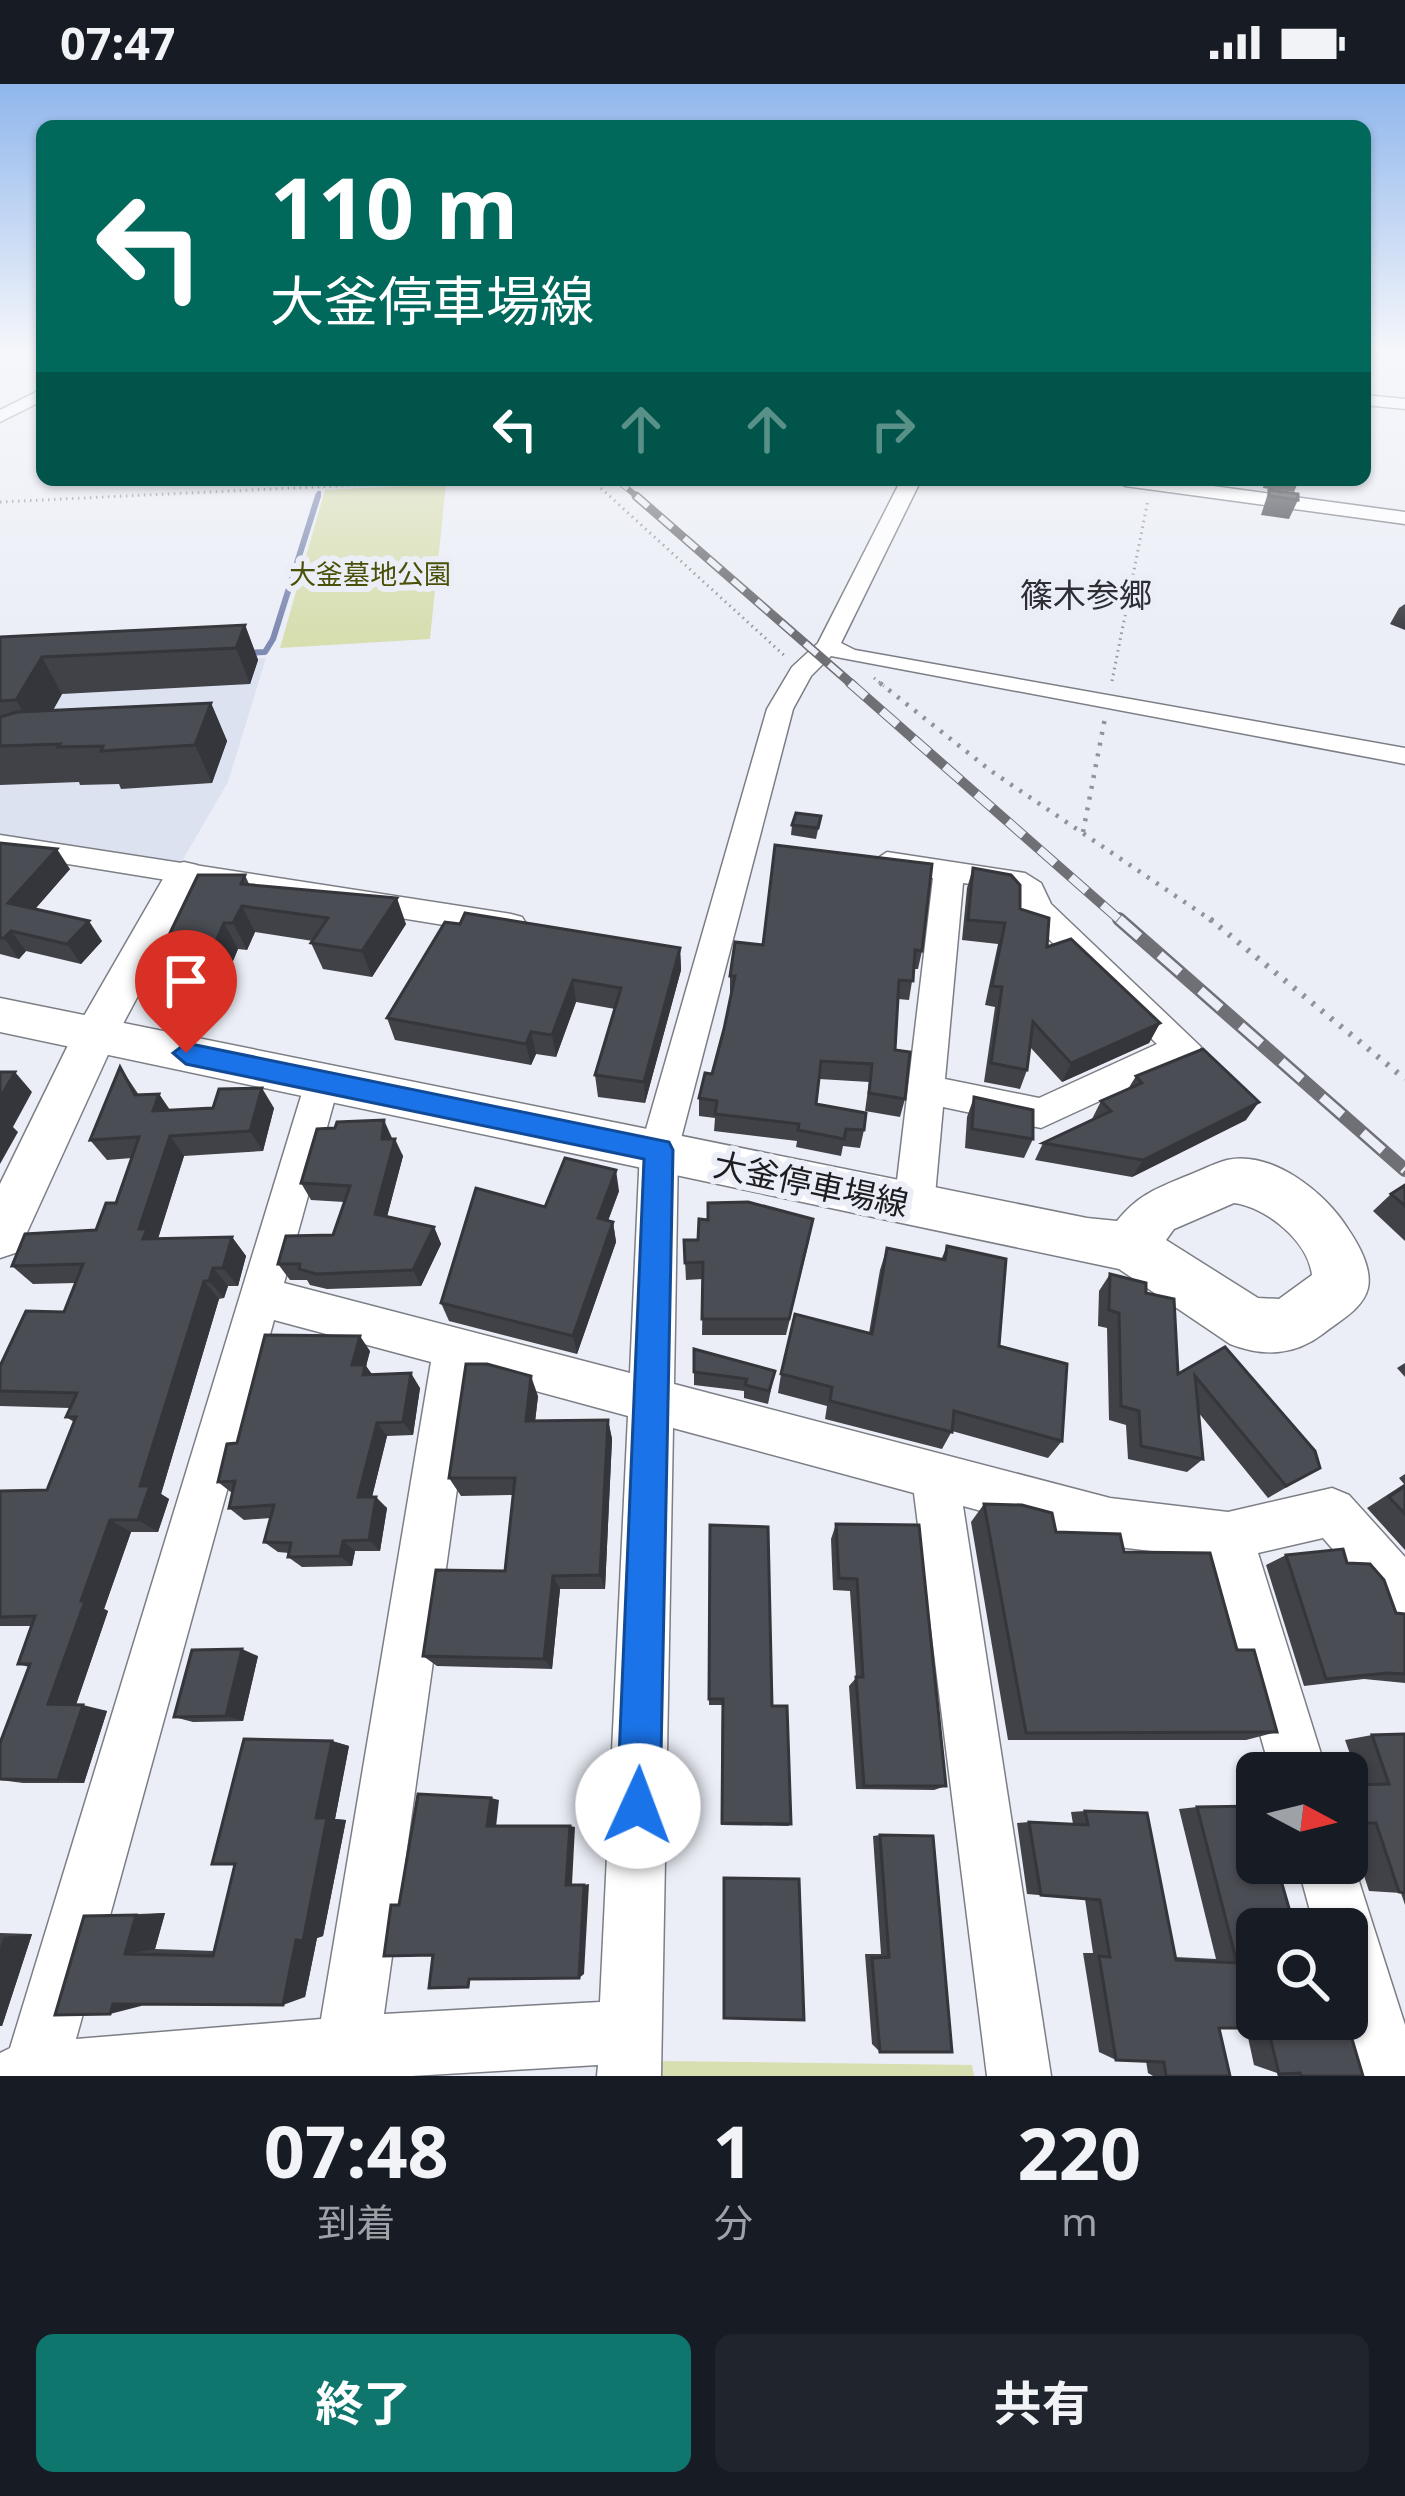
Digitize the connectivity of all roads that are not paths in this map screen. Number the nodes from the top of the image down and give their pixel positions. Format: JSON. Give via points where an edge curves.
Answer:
{"nodes":[{"id":1,"x":908,"y":486,"type":"edge"},
{"id":2,"x":1166,"y":486,"type":"edge"},
{"id":3,"x":1405,"y":518,"type":"edge"},
{"id":4,"x":839,"y":651,"type":"junction"},
{"id":5,"x":1405,"y":756,"type":"edge"},
{"id":6,"x":741,"y":842,"type":"junction"},
{"id":7,"x":0,"y":844,"type":"edge"},
{"id":8,"x":788,"y":848,"type":"edge"},
{"id":9,"x":857,"y":858,"type":"edge"},
{"id":10,"x":950,"y":871,"type":"junction"},
{"id":11,"x":184,"y":874,"type":"junction"},
{"id":12,"x":546,"y":931,"type":"edge"},
{"id":13,"x":0,"y":1015,"type":"edge"},
{"id":14,"x":95,"y":1035,"type":"junction"},
{"id":15,"x":322,"y":1080,"type":"junction"},
{"id":16,"x":929,"y":1090,"type":"junction"},
{"id":17,"x":659,"y":1150,"type":"junction"},
{"id":18,"x":914,"y":1206,"type":"junction"},
{"id":19,"x":0,"y":1237,"type":"edge"},
{"id":20,"x":1129,"y":1246,"type":"dead end"},
{"id":21,"x":262,"y":1297,"type":"junction"},
{"id":22,"x":455,"y":1348,"type":"junction"},
{"id":23,"x":652,"y":1401,"type":"junction"},
{"id":24,"x":935,"y":1476,"type":"junction"},
{"id":25,"x":1228,"y":1536,"type":"junction"},
{"id":26,"x":1405,"y":1594,"type":"edge"},
{"id":27,"x":1293,"y":1752,"type":"edge"},
{"id":28,"x":1368,"y":2006,"type":"edge"},
{"id":29,"x":348,"y":2048,"type":"junction"},
{"id":30,"x":630,"y":2054,"type":"edge"},
{"id":31,"x":34,"y":2075,"type":"edge"},
{"id":32,"x":21,"y":2076,"type":"edge"},
{"id":33,"x":1019,"y":2076,"type":"edge"},
{"id":34,"x":1389,"y":2076,"type":"edge"}],
"edges":[{"from":1,"to":4,"type":"street"},
{"from":2,"to":3,"type":"street"},
{"from":4,"to":5,"type":"street"},
{"from":4,"to":6,"type":"street","via":[[801,672],[780,710]]},
{"from":6,"to":8,"type":"street"},
{"from":6,"to":17,"type":"street","via":[[698,955]]},
{"from":7,"to":11,"type":"street"},
{"from":9,"to":10,"type":"street"},
{"from":10,"to":16,"type":"street"},
{"from":10,"to":16,"type":"street","via":[[1014,880],[1030,890],[1037,909],[1183,1047],[1041,1113]]},
{"from":11,"to":12,"type":"street"},
{"from":11,"to":14,"type":"street"},
{"from":13,"to":14,"type":"main road","name":"大釜停車場線"},
{"from":14,"to":15,"type":"main road","name":"大釜停車場線"},
{"from":14,"to":19,"type":"street"},
{"from":15,"to":17,"type":"main road","name":"大釜停車場線"},
{"from":15,"to":21,"type":"street"},
{"from":16,"to":18,"type":"street"},
{"from":17,"to":18,"type":"main road","name":"大釜停車場線"},
{"from":17,"to":23,"type":"street"},
{"from":18,"to":20,"type":"main road","name":"大釜停車場線"},
{"from":21,"to":22,"type":"street"},
{"from":21,"to":31,"type":"street"},
{"from":22,"to":23,"type":"street"},
{"from":22,"to":29,"type":"street"},
{"from":23,"to":24,"type":"street"},
{"from":23,"to":30,"type":"street"},
{"from":24,"to":25,"type":"street","via":[[1110,1522]]},
{"from":24,"to":33,"type":"street"},
{"from":25,"to":26,"type":"street","via":[[1332,1512]]},
{"from":25,"to":27,"type":"street"},
{"from":28,"to":34,"type":"street"},
{"from":29,"to":30,"type":"street"},
{"from":29,"to":31,"type":"street"},
{"from":31,"to":32,"type":"street"}]}
